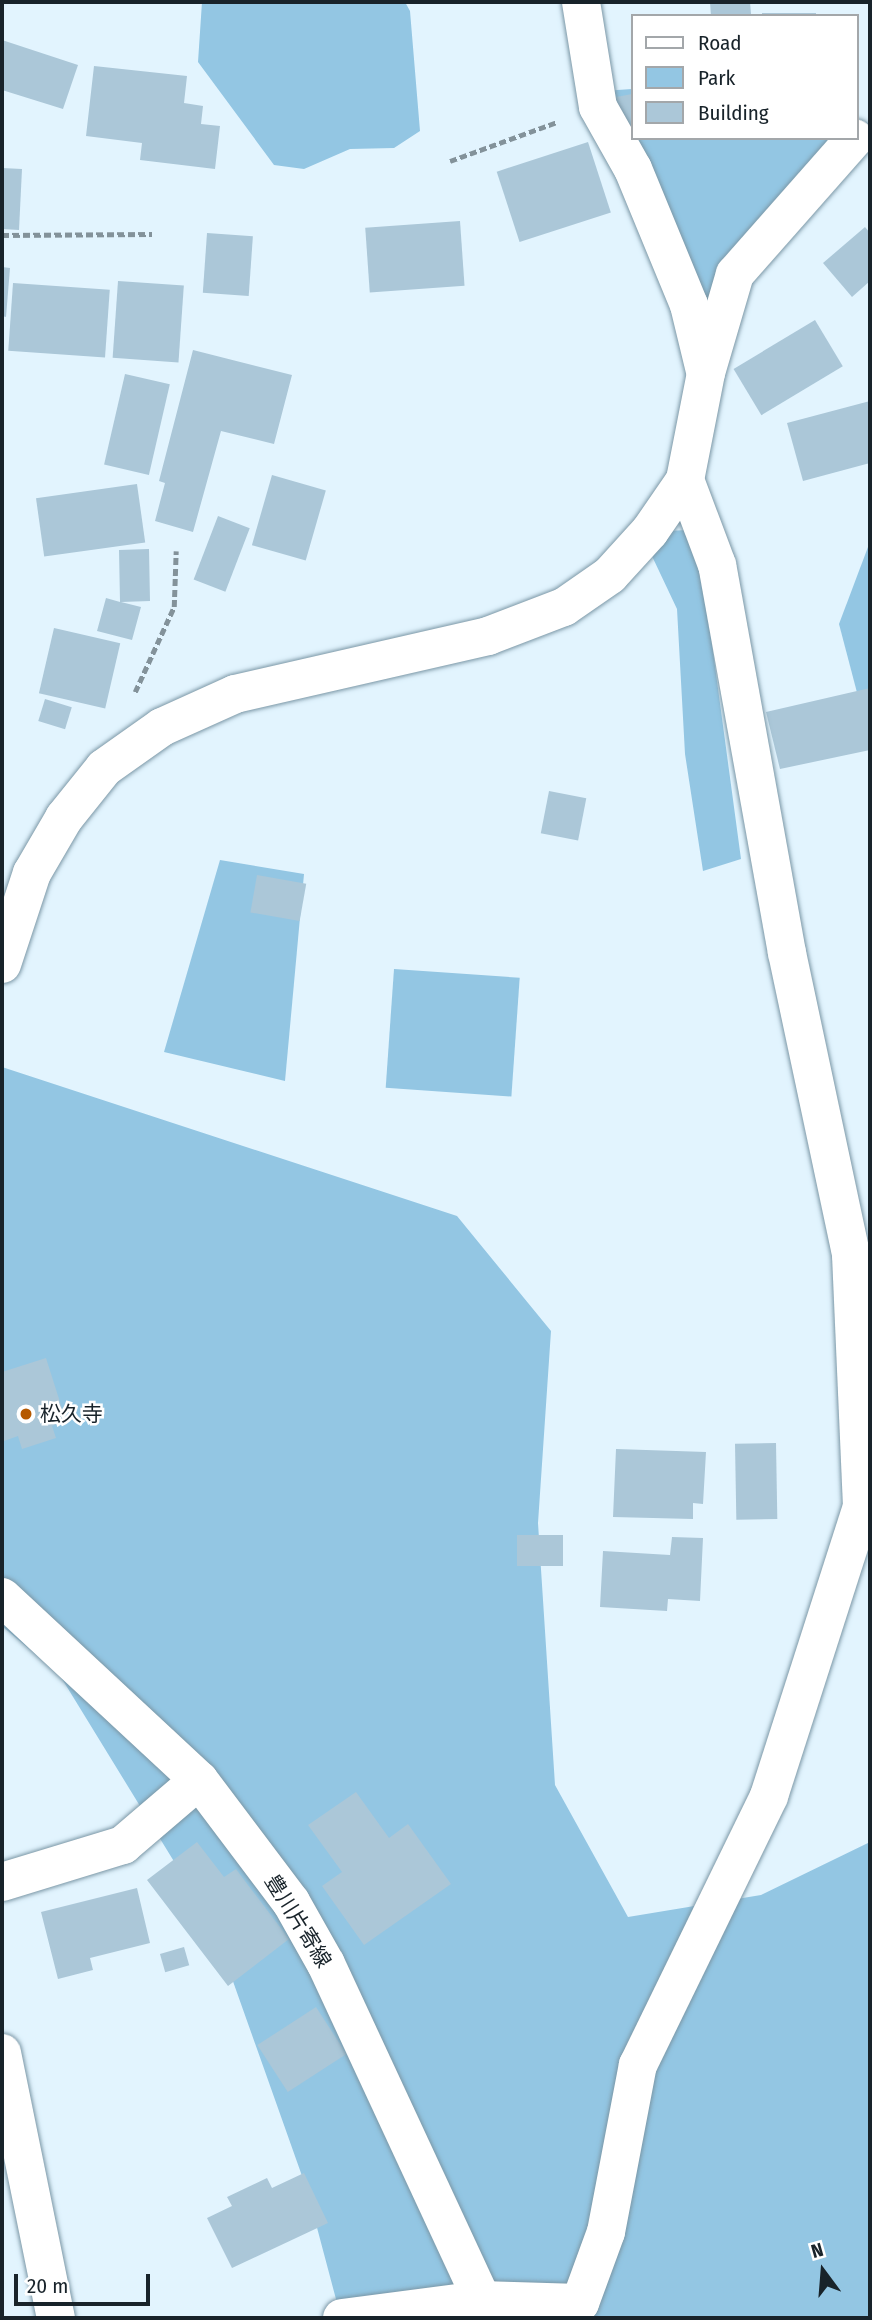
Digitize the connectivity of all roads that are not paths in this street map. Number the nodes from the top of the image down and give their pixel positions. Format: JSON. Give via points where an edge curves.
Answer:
{"nodes":[{"id":1,"x":581,"y":2,"type":"edge"},
{"id":2,"x":870,"y":121,"type":"edge"},
{"id":3,"x":858,"y":136,"type":"edge"},
{"id":4,"x":854,"y":140,"type":"edge"},
{"id":5,"x":706,"y":373,"type":"junction"},
{"id":6,"x":685,"y":480,"type":"junction"},
{"id":7,"x":2,"y":964,"type":"edge"},
{"id":8,"x":2,"y":1597,"type":"edge"},
{"id":9,"x":199,"y":1780,"type":"junction"},
{"id":10,"x":2,"y":1882,"type":"edge"},
{"id":11,"x":2,"y":2053,"type":"edge"},
{"id":12,"x":485,"y":2309,"type":"edge"},
{"id":13,"x":56,"y":2318,"type":"edge"},
{"id":14,"x":342,"y":2318,"type":"edge"}],
"edges":[{"from":1,"to":5,"type":"street","via":[[598,107],[633,169],[689,305]]},
{"from":2,"to":3,"type":"street"},
{"from":4,"to":5,"type":"street","via":[[736,274]]},
{"from":5,"to":6,"type":"street"},
{"from":6,"to":7,"type":"street","via":[[650,531],[610,575],[564,607],[488,636],[235,694],[162,727],[104,768],[64,818],[33,873]]},
{"from":6,"to":12,"type":"street","via":[[717,565],[787,953],[851,1254],[862,1507],[769,1796],[638,2066],[606,2232],[580,2303]]},
{"from":8,"to":9,"type":"street","name":"豊川片寄線"},
{"from":9,"to":10,"type":"street","via":[[123,1844]]},
{"from":9,"to":12,"type":"street","name":"豊川片寄線","via":[[291,1902],[326,1964]]},
{"from":11,"to":13,"type":"street"},
{"from":12,"to":14,"type":"street"}]}
